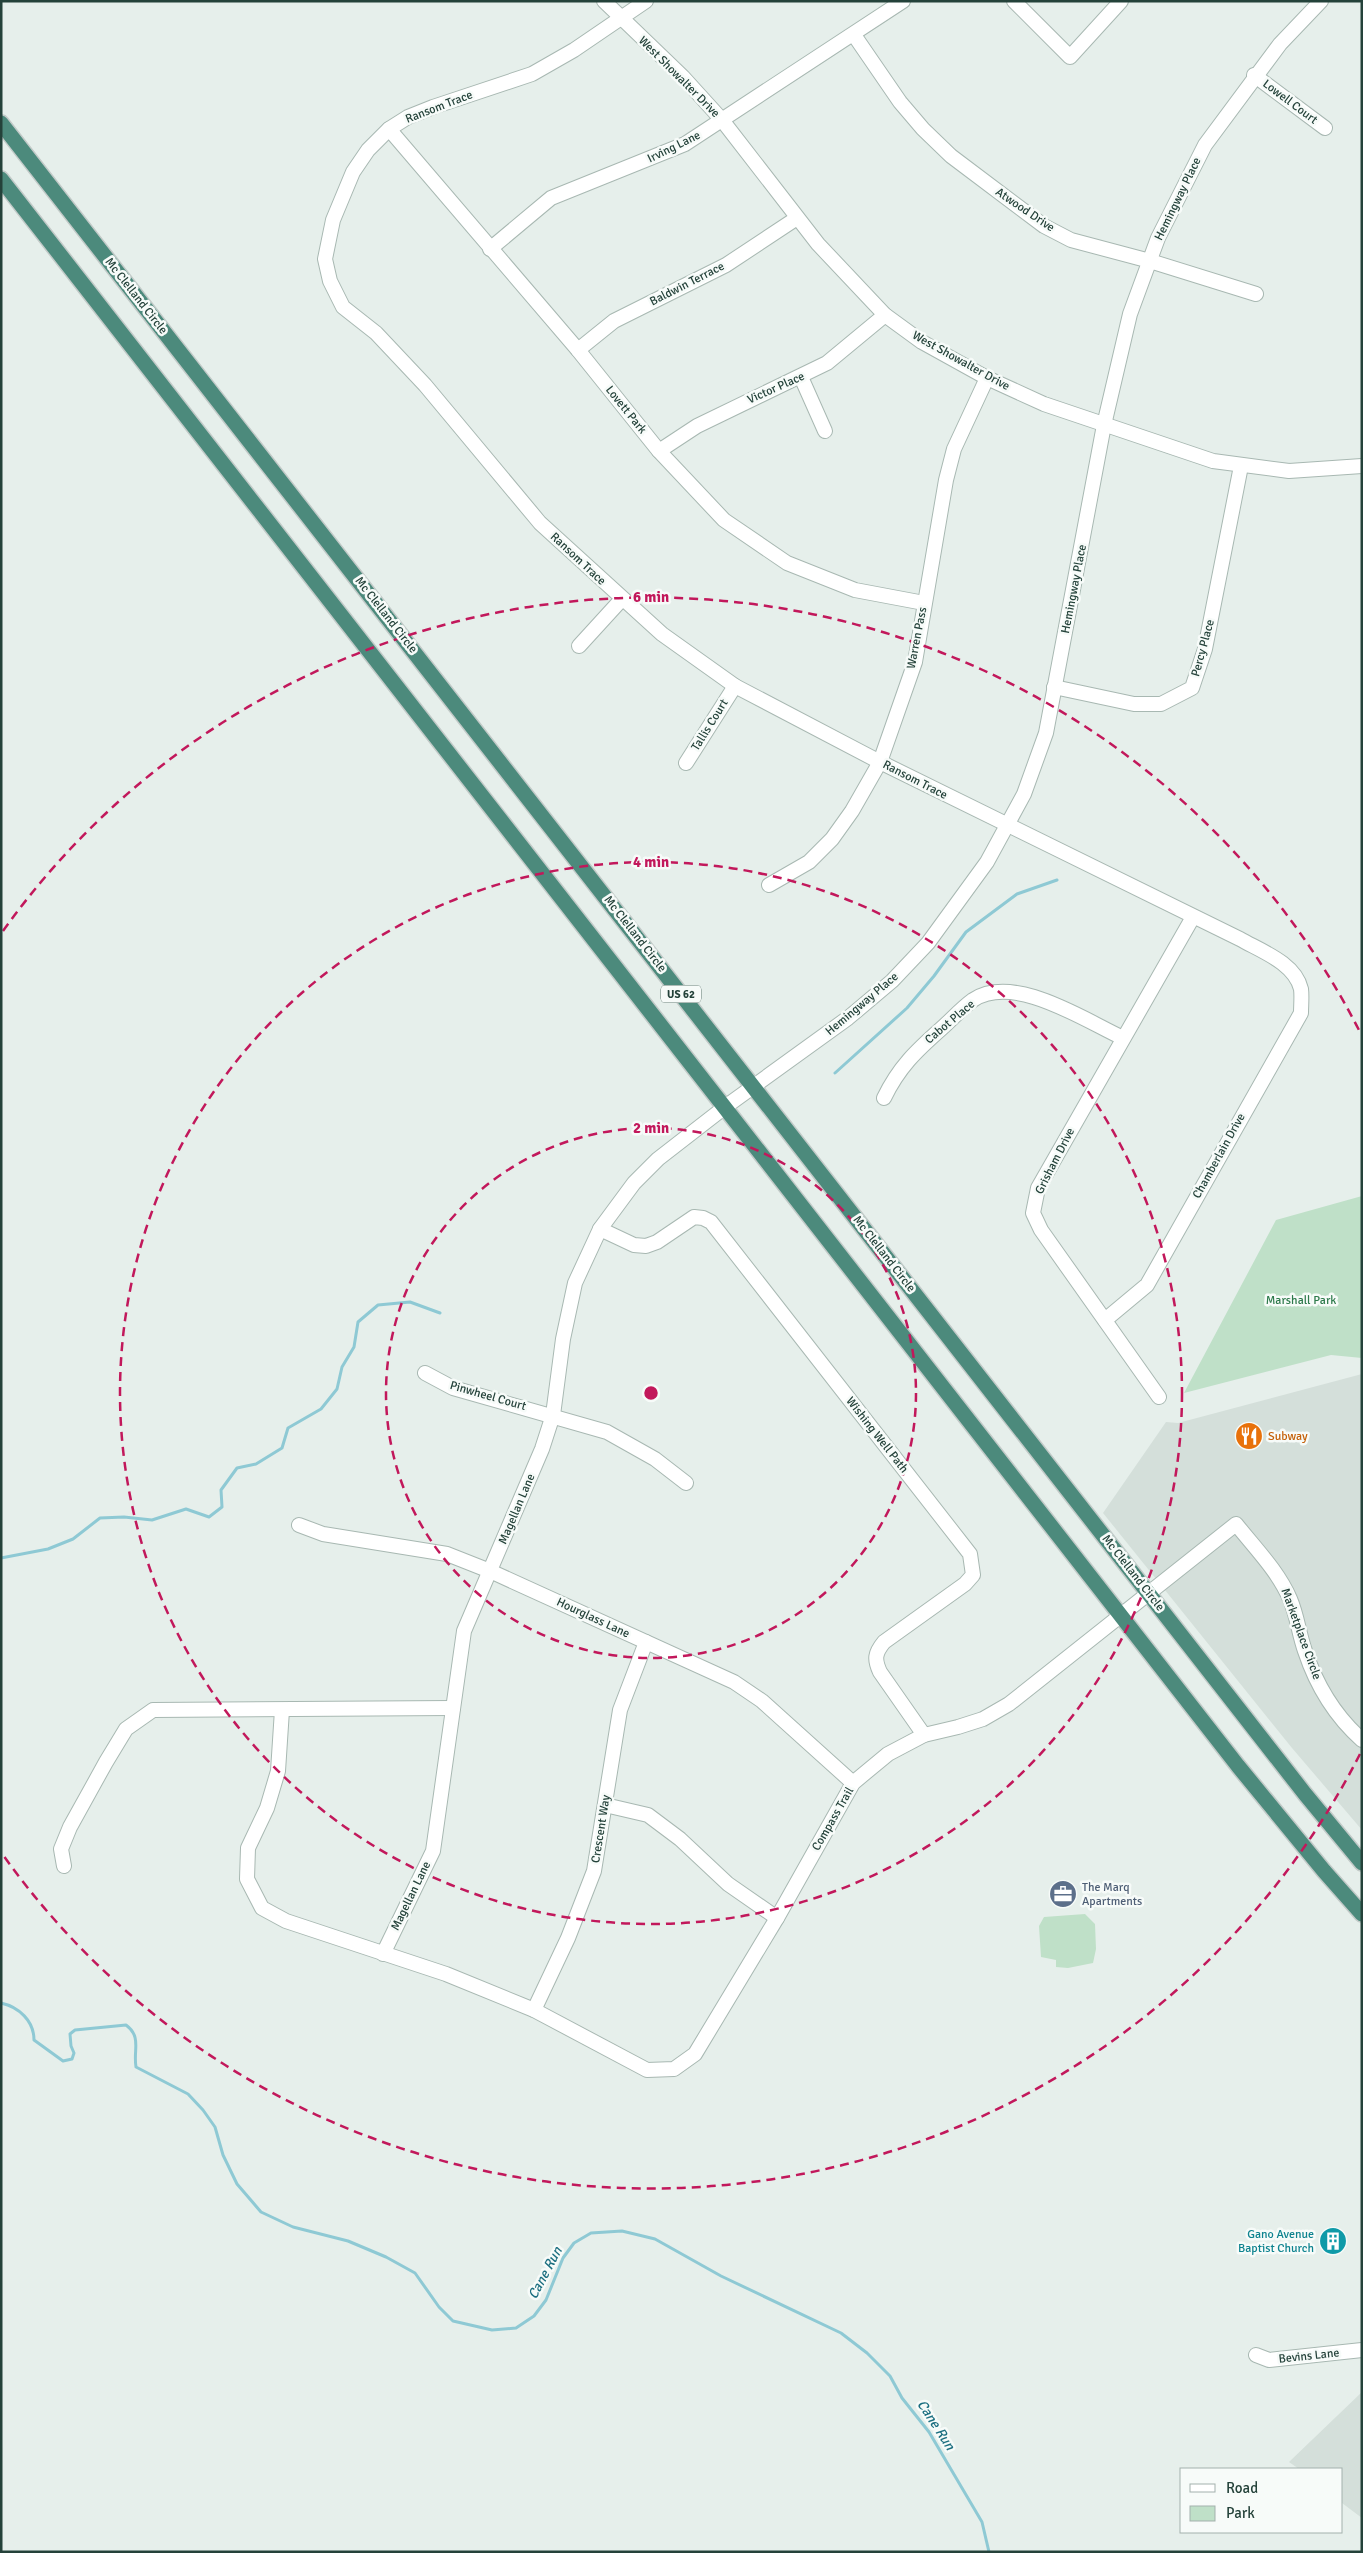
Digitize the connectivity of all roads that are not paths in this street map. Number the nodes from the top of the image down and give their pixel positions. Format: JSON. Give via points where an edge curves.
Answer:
{"nodes":[{"id":1,"x":604,"y":1,"type":"edge"},
{"id":2,"x":646,"y":1,"type":"edge"},
{"id":3,"x":903,"y":1,"type":"edge"},
{"id":4,"x":1014,"y":1,"type":"edge"},
{"id":5,"x":1121,"y":1,"type":"edge"},
{"id":6,"x":1321,"y":1,"type":"edge"},
{"id":7,"x":620,"y":19,"type":"junction"},
{"id":8,"x":854,"y":35,"type":"junction"},
{"id":9,"x":1254,"y":76,"type":"junction"},
{"id":10,"x":722,"y":120,"type":"junction"},
{"id":11,"x":1,"y":123,"type":"edge"},
{"id":12,"x":1325,"y":128,"type":"dead end"},
{"id":13,"x":389,"y":130,"type":"junction"},
{"id":14,"x":1,"y":179,"type":"edge"},
{"id":15,"x":797,"y":218,"type":"junction"},
{"id":16,"x":490,"y":249,"type":"junction"},
{"id":17,"x":1150,"y":261,"type":"junction"},
{"id":18,"x":1256,"y":294,"type":"dead end"},
{"id":19,"x":886,"y":315,"type":"junction"},
{"id":20,"x":578,"y":350,"type":"junction"},
{"id":21,"x":801,"y":377,"type":"junction"},
{"id":22,"x":987,"y":378,"type":"junction"},
{"id":23,"x":1104,"y":425,"type":"junction"},
{"id":24,"x":825,"y":431,"type":"dead end"},
{"id":25,"x":659,"y":451,"type":"junction"},
{"id":26,"x":1240,"y":466,"type":"junction"},
{"id":27,"x":1362,"y":466,"type":"edge"},
{"id":28,"x":622,"y":600,"type":"junction"},
{"id":29,"x":924,"y":603,"type":"junction"},
{"id":30,"x":579,"y":646,"type":"dead end"},
{"id":31,"x":735,"y":686,"type":"junction"},
{"id":32,"x":1054,"y":686,"type":"junction"},
{"id":33,"x":880,"y":762,"type":"junction"},
{"id":34,"x":686,"y":763,"type":"dead end"},
{"id":35,"x":1007,"y":825,"type":"junction"},
{"id":36,"x":769,"y":885,"type":"dead end"},
{"id":37,"x":1193,"y":917,"type":"junction"},
{"id":38,"x":1295,"y":976,"type":"joint"},
{"id":39,"x":1122,"y":1038,"type":"junction"},
{"id":40,"x":754,"y":1087,"type":"junction"},
{"id":41,"x":884,"y":1098,"type":"dead end"},
{"id":42,"x":725,"y":1106,"type":"junction"},
{"id":43,"x":600,"y":1229,"type":"junction"},
{"id":44,"x":1105,"y":1320,"type":"junction"},
{"id":45,"x":425,"y":1373,"type":"dead end"},
{"id":46,"x":1159,"y":1397,"type":"dead end"},
{"id":47,"x":554,"y":1415,"type":"junction"},
{"id":48,"x":686,"y":1483,"type":"dead end"},
{"id":49,"x":299,"y":1524,"type":"dead end"},
{"id":50,"x":490,"y":1570,"type":"junction"},
{"id":51,"x":1149,"y":1593,"type":"junction"},
{"id":52,"x":1122,"y":1615,"type":"junction"},
{"id":53,"x":646,"y":1642,"type":"junction"},
{"id":54,"x":453,"y":1708,"type":"junction"},
{"id":55,"x":282,"y":1710,"type":"junction"},
{"id":56,"x":924,"y":1735,"type":"junction"},
{"id":57,"x":1362,"y":1740,"type":"edge"},
{"id":58,"x":853,"y":1783,"type":"junction"},
{"id":59,"x":605,"y":1805,"type":"junction"},
{"id":60,"x":1362,"y":1863,"type":"edge"},
{"id":61,"x":64,"y":1866,"type":"dead end"},
{"id":62,"x":1362,"y":1914,"type":"edge"},
{"id":63,"x":777,"y":1918,"type":"junction"},
{"id":64,"x":383,"y":1954,"type":"junction"},
{"id":65,"x":534,"y":2010,"type":"junction"},
{"id":66,"x":1362,"y":2350,"type":"edge"},
{"id":67,"x":1256,"y":2355,"type":"dead end"}],
"edges":[{"from":1,"to":7,"type":"street","name":"West Showalter Drive"},
{"from":2,"to":7,"type":"street","name":"Ransom Trace"},
{"from":3,"to":8,"type":"street","name":"Irving Lane"},
{"from":4,"to":5,"type":"street","via":[[1070,57]]},
{"from":6,"to":9,"type":"street","name":"Hemingway Place"},
{"from":7,"to":10,"type":"street","name":"West Showalter Drive","via":[[683,77]]},
{"from":7,"to":13,"type":"street","name":"Ransom Trace","via":[[532,74],[433,107],[408,117]]},
{"from":8,"to":10,"type":"street","name":"Irving Lane"},
{"from":8,"to":17,"type":"street","name":"Atwood Drive","via":[[900,102],[951,156],[985,183],[1044,226],[1071,240]]},
{"from":9,"to":12,"type":"street","name":"Lowell Court"},
{"from":9,"to":17,"type":"street","name":"Hemingway Place","via":[[1205,145],[1158,238]]},
{"from":10,"to":15,"type":"street","name":"West Showalter Drive"},
{"from":10,"to":16,"type":"street","name":"Irving Lane","via":[[685,144],[552,198]]},
{"from":11,"to":40,"type":"highway","name":"Mc Clelland Circle","number":"US 62"},
{"from":13,"to":16,"type":"street","name":"Lovett Park"},
{"from":13,"to":28,"type":"street","name":"Ransom Trace","via":[[368,150],[353,172],[333,220],[325,259],[330,281],[343,307],[376,334],[425,385],[540,524]]},
{"from":14,"to":42,"type":"highway","number":"US 62"},
{"from":15,"to":19,"type":"street","name":"West Showalter Drive"},
{"from":15,"to":20,"type":"street","name":"Baldwin Terrace","via":[[726,265],[614,321]]},
{"from":16,"to":20,"type":"street","name":"Lovett Park"},
{"from":17,"to":18,"type":"street","name":"Atwood Drive"},
{"from":17,"to":23,"type":"street","name":"Hemingway Place","via":[[1130,314]]},
{"from":19,"to":21,"type":"street","name":"Victor Place","via":[[827,363]]},
{"from":19,"to":22,"type":"street","name":"West Showalter Drive","via":[[922,342]]},
{"from":20,"to":25,"type":"street","name":"Lovett Park"},
{"from":21,"to":24,"type":"street"},
{"from":21,"to":25,"type":"street","name":"Victor Place","via":[[697,426]]},
{"from":22,"to":23,"type":"street","name":"West Showalter Drive","via":[[1044,404]]},
{"from":22,"to":29,"type":"street","name":"Warren Pass","via":[[954,449]]},
{"from":23,"to":26,"type":"street","name":"West Showalter Drive","via":[[1168,448]]},
{"from":23,"to":32,"type":"street","name":"Hemingway Place"},
{"from":25,"to":29,"type":"street","name":"Lovett Park","via":[[724,520],[787,563],[855,590]]},
{"from":26,"to":27,"type":"street","name":"West Showalter Drive","via":[[1289,471]]},
{"from":26,"to":32,"type":"street","name":"Percy Place","via":[[1205,649],[1192,688],[1161,704],[1134,704]]},
{"from":28,"to":30,"type":"street"},
{"from":28,"to":31,"type":"street","name":"Ransom Trace","via":[[662,634]]},
{"from":29,"to":33,"type":"street","name":"Warren Pass","via":[[915,662]]},
{"from":31,"to":33,"type":"street","name":"Ransom Trace"},
{"from":31,"to":34,"type":"street","name":"Tallis Court"},
{"from":32,"to":35,"type":"street","name":"Hemingway Place","via":[[1046,733],[1024,794]]},
{"from":33,"to":35,"type":"street","name":"Ransom Trace"},
{"from":33,"to":36,"type":"street","name":"Warren Pass","via":[[832,839],[809,862]]},
{"from":35,"to":37,"type":"street","name":"Ransom Trace"},
{"from":35,"to":40,"type":"street","name":"Hemingway Place","via":[[960,900],[892,981],[848,1018]]},
{"from":37,"to":38,"type":"street","name":"Ransom Trace","via":[[1283,963]]},
{"from":37,"to":39,"type":"street","name":"Grisham Drive"},
{"from":38,"to":44,"type":"street","name":"Chamberlain Drive","via":[[1301,989],[1301,1013],[1147,1285]]},
{"from":39,"to":41,"type":"street","name":"Cabot Place","via":[[1030,994],[999,990],[974,1000],[912,1054],[895,1075]]},
{"from":39,"to":44,"type":"street","name":"Grisham Drive","via":[[1038,1188],[1033,1213],[1041,1230]]},
{"from":40,"to":42,"type":"street","name":"Hemingway Place"},
{"from":40,"to":51,"type":"highway","name":"Mc Clelland Circle","number":"US 62"},
{"from":42,"to":43,"type":"street","name":"Magellan Lane","via":[[658,1159],[634,1183]]},
{"from":42,"to":52,"type":"highway","number":"US 62"},
{"from":43,"to":47,"type":"street","name":"Magellan Lane","via":[[575,1283]]},
{"from":43,"to":56,"type":"street","name":"Wishing Well Path","via":[[640,1246],[657,1242],[694,1217],[711,1222],[970,1554],[973,1575],[965,1584],[884,1642],[876,1652],[875,1662],[880,1672]]},
{"from":44,"to":46,"type":"street","name":"Grisham Drive"},
{"from":45,"to":47,"type":"street","name":"Pinwheel Court","via":[[453,1388]]},
{"from":47,"to":48,"type":"street","name":"Pinwheel Court","via":[[607,1432],[655,1459]]},
{"from":47,"to":50,"type":"street","name":"Magellan Lane"},
{"from":49,"to":50,"type":"street","name":"Hourglass Lane","via":[[323,1534],[446,1554]]},
{"from":50,"to":53,"type":"street","name":"Hourglass Lane"},
{"from":50,"to":54,"type":"street","name":"Magellan Lane","via":[[464,1631]]},
{"from":51,"to":52,"type":"street","name":"Marketplace Circle"},
{"from":51,"to":57,"type":"street","name":"Marketplace Circle","via":[[1236,1524],[1279,1577],[1290,1600],[1315,1678],[1348,1728]]},
{"from":51,"to":60,"type":"highway","name":"Mc Clelland Circle","number":"US 62","via":[[1335,1833]]},
{"from":52,"to":56,"type":"street","name":"Compass Trail","via":[[1009,1704],[958,1728]]},
{"from":52,"to":62,"type":"highway","number":"US 62","via":[[1272,1808]]},
{"from":53,"to":58,"type":"street","name":"Hourglass Lane","via":[[734,1682],[762,1701]]},
{"from":53,"to":59,"type":"street","name":"Crescent Way","via":[[620,1710]]},
{"from":54,"to":55,"type":"street"},
{"from":54,"to":64,"type":"street","name":"Magellan Lane","via":[[433,1852]]},
{"from":55,"to":61,"type":"street","via":[[153,1710],[126,1729],[70,1827],[61,1849]]},
{"from":55,"to":64,"type":"street","via":[[278,1771],[267,1808],[248,1848],[248,1879],[262,1908],[286,1921]]},
{"from":56,"to":58,"type":"street","name":"Compass Trail","via":[[888,1754]]},
{"from":58,"to":63,"type":"street","name":"Compass Trail"},
{"from":59,"to":63,"type":"street","via":[[648,1815],[680,1839],[728,1884]]},
{"from":59,"to":65,"type":"street","name":"Crescent Way","via":[[594,1871],[568,1938]]},
{"from":63,"to":65,"type":"street","name":"Compass Trail","via":[[695,2054],[674,2069],[648,2070]]},
{"from":64,"to":65,"type":"street","via":[[446,1974]]},
{"from":66,"to":67,"type":"street","name":"Bevins Lane","via":[[1269,2360]]}]}
